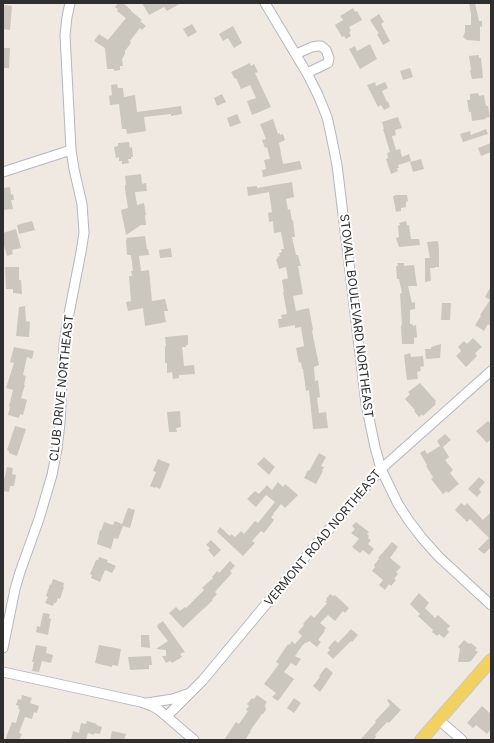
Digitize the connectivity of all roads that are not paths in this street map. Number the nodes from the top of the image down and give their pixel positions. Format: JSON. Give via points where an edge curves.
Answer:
{"nodes":[{"id":1,"x":70,"y":3,"type":"edge"},
{"id":2,"x":266,"y":3,"type":"edge"},
{"id":3,"x":296,"y":54,"type":"junction"},
{"id":4,"x":307,"y":73,"type":"junction"},
{"id":5,"x":71,"y":150,"type":"junction"},
{"id":6,"x":3,"y":172,"type":"edge"},
{"id":7,"x":491,"y":371,"type":"edge"},
{"id":8,"x":381,"y":469,"type":"junction"},
{"id":9,"x":491,"y":604,"type":"edge"},
{"id":10,"x":3,"y":648,"type":"edge"},
{"id":11,"x":491,"y":660,"type":"edge"},
{"id":12,"x":3,"y":672,"type":"edge"},
{"id":13,"x":190,"y":693,"type":"junction"},
{"id":14,"x":147,"y":704,"type":"junction"},
{"id":15,"x":166,"y":716,"type":"junction"},
{"id":16,"x":439,"y":720,"type":"junction"},
{"id":17,"x":194,"y":740,"type":"edge"},
{"id":18,"x":421,"y":740,"type":"edge"},
{"id":19,"x":462,"y":740,"type":"edge"}],
"edges":[{"from":1,"to":5,"type":"street","name":"CLUB DRIVE NORTHEAST","via":[[65,35]]},
{"from":2,"to":3,"type":"street","name":"STOVALL BOULEVARD NORTHEAST"},
{"from":3,"to":4,"type":"street","name":"STOVALL BOULEVARD NORTHEAST"},
{"from":3,"to":4,"type":"street","via":[[318,46],[326,50],[328,63]]},
{"from":4,"to":8,"type":"street","name":"STOVALL BOULEVARD NORTHEAST","via":[[327,117],[336,159],[366,404]]},
{"from":5,"to":6,"type":"street"},
{"from":5,"to":10,"type":"street","name":"CLUB DRIVE NORTHEAST","via":[[82,204],[84,233],[64,344],[57,449],[46,500],[15,589]]},
{"from":7,"to":8,"type":"street","name":"VERMONT ROAD NORTHEAST"},
{"from":8,"to":9,"type":"street","name":"STOVALL BOULEVARD NORTHEAST","via":[[398,504],[422,538]]},
{"from":8,"to":13,"type":"street","name":"VERMONT ROAD NORTHEAST"},
{"from":11,"to":16,"type":"main road"},
{"from":12,"to":14,"type":"street"},
{"from":13,"to":14,"type":"street"},
{"from":13,"to":15,"type":"street","name":"VERMONT ROAD NORTHEAST"},
{"from":14,"to":15,"type":"street"},
{"from":15,"to":17,"type":"street"},
{"from":16,"to":18,"type":"main road"},
{"from":16,"to":19,"type":"street"}]}
